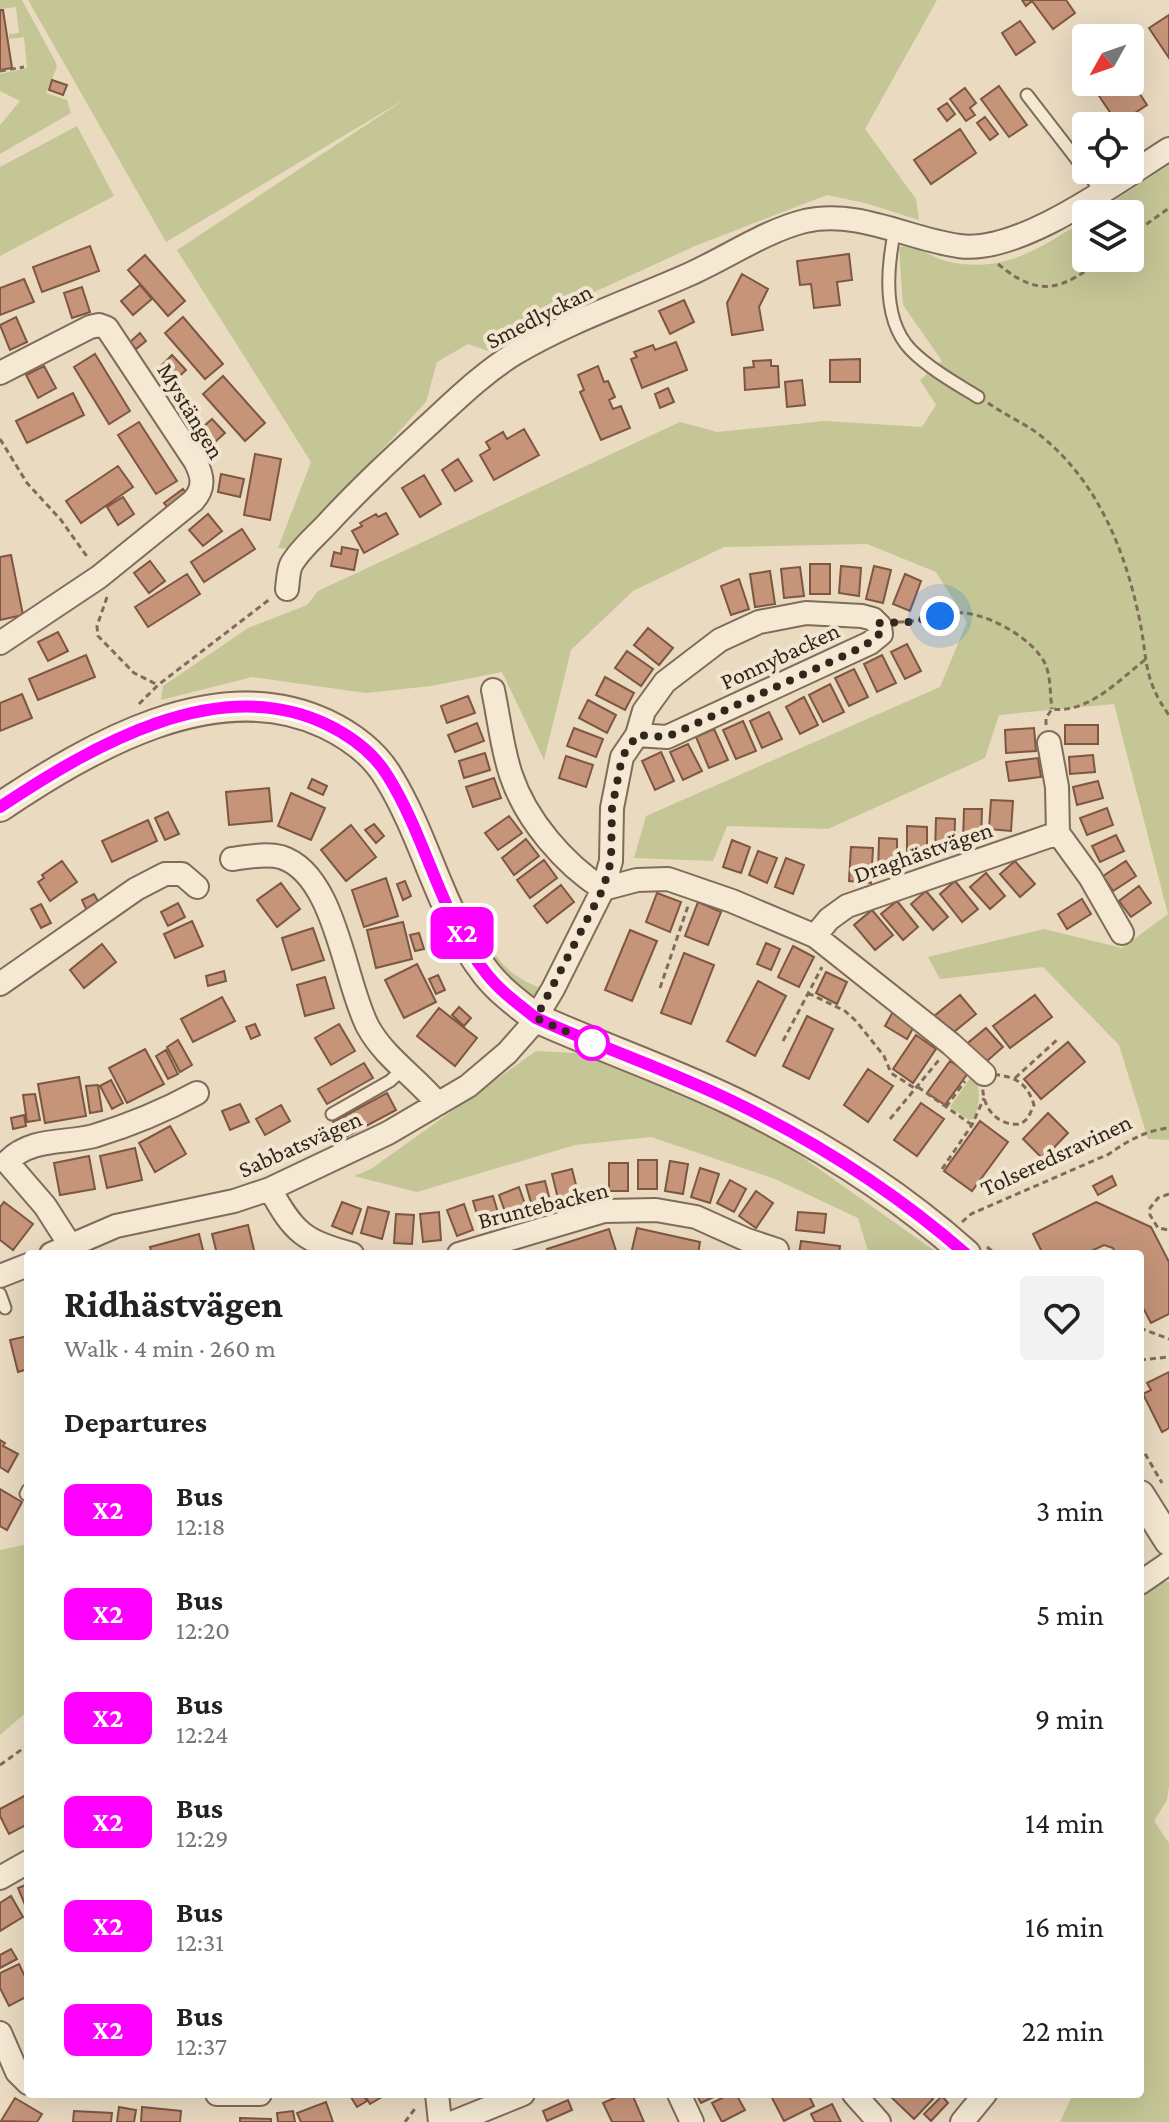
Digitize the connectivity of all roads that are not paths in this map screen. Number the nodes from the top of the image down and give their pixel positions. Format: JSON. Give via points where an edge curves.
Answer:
{"nodes":[{"id":1,"x":1027,"y":95,"type":"dead end"},
{"id":2,"x":1169,"y":149,"type":"edge"},
{"id":3,"x":1102,"y":192,"type":"junction"},
{"id":4,"x":895,"y":229,"type":"junction"},
{"id":5,"x":0,"y":373,"type":"edge"},
{"id":6,"x":978,"y":397,"type":"road end"},
{"id":7,"x":287,"y":589,"type":"road end"},
{"id":8,"x":0,"y":643,"type":"edge"},
{"id":9,"x":493,"y":690,"type":"dead end"},
{"id":10,"x":637,"y":735,"type":"junction"},
{"id":11,"x":1049,"y":743,"type":"road end"},
{"id":12,"x":0,"y":807,"type":"edge"},
{"id":13,"x":1058,"y":833,"type":"junction"},
{"id":14,"x":232,"y":859,"type":"dead end"},
{"id":15,"x":197,"y":887,"type":"dead end"},
{"id":16,"x":603,"y":889,"type":"junction"},
{"id":17,"x":1122,"y":933,"type":"dead end"},
{"id":18,"x":823,"y":943,"type":"junction"},
{"id":19,"x":0,"y":984,"type":"edge"},
{"id":20,"x":536,"y":1018,"type":"junction"},
{"id":21,"x":403,"y":1069,"type":"junction"},
{"id":22,"x":980,"y":1070,"type":"road end"},
{"id":23,"x":197,"y":1093,"type":"dead end"},
{"id":24,"x":438,"y":1104,"type":"junction"},
{"id":25,"x":332,"y":1114,"type":"dead end"},
{"id":26,"x":3,"y":1160,"type":"edge"},
{"id":27,"x":270,"y":1189,"type":"junction"},
{"id":28,"x":61,"y":1250,"type":"edge"},
{"id":29,"x":338,"y":1250,"type":"edge"},
{"id":30,"x":472,"y":1250,"type":"edge"},
{"id":31,"x":777,"y":1250,"type":"dead end"},
{"id":32,"x":961,"y":1250,"type":"edge"},
{"id":33,"x":24,"y":1267,"type":"edge"},
{"id":34,"x":0,"y":1276,"type":"edge"},
{"id":35,"x":0,"y":1294,"type":"edge"},
{"id":36,"x":5,"y":1308,"type":"dead end"},
{"id":37,"x":1152,"y":1491,"type":"edge"},
{"id":38,"x":1169,"y":1541,"type":"edge"},
{"id":39,"x":1169,"y":1563,"type":"edge"},
{"id":40,"x":1144,"y":1580,"type":"edge"},
{"id":41,"x":24,"y":1864,"type":"edge"},
{"id":42,"x":0,"y":1878,"type":"edge"},
{"id":43,"x":0,"y":2033,"type":"edge"},
{"id":44,"x":24,"y":2079,"type":"edge"},
{"id":45,"x":437,"y":2098,"type":"edge"},
{"id":46,"x":513,"y":2098,"type":"edge"},
{"id":47,"x":681,"y":2098,"type":"edge"},
{"id":48,"x":858,"y":2098,"type":"edge"},
{"id":49,"x":982,"y":2098,"type":"edge"},
{"id":50,"x":440,"y":2122,"type":"edge"},
{"id":51,"x":454,"y":2122,"type":"edge"},
{"id":52,"x":692,"y":2122,"type":"edge"},
{"id":53,"x":879,"y":2122,"type":"edge"},
{"id":54,"x":962,"y":2122,"type":"edge"}],
"edges":[{"from":1,"to":3,"type":"lane"},
{"from":2,"to":3,"type":"street","name":"Smedlyckan"},
{"from":3,"to":4,"type":"street","name":"Smedlyckan","via":[[1034,229],[979,248]]},
{"from":4,"to":6,"type":"lane","via":[[889,299],[902,337],[942,375]]},
{"from":4,"to":7,"type":"street","name":"Smedlyckan","via":[[834,218],[795,224],[516,353],[360,489],[290,567]]},
{"from":5,"to":8,"type":"street","name":"Mystängen","via":[[90,327],[107,328],[202,480],[198,496],[99,577]]},
{"from":9,"to":16,"type":"street","via":[[511,775],[529,811],[576,869]]},
{"from":10,"to":10,"type":"street","name":"Ponnybacken","via":[[644,711],[665,682],[720,640],[800,613],[852,614],[878,623],[877,638],[852,652],[667,737]]},
{"from":10,"to":16,"type":"street","name":"Ponnybacken","via":[[622,757]]},
{"from":11,"to":13,"type":"street"},
{"from":12,"to":20,"type":"street","via":[[75,759],[158,723],[224,707],[275,708],[314,718],[348,736],[381,766],[467,944],[487,974]]},
{"from":13,"to":17,"type":"street"},
{"from":13,"to":18,"type":"street","name":"Draghästvägen","via":[[847,906],[829,919]]},
{"from":14,"to":21,"type":"street","via":[[279,857],[305,874],[326,906],[367,1026]]},
{"from":15,"to":19,"type":"street","via":[[182,874],[165,874]]},
{"from":16,"to":18,"type":"street","via":[[668,879]]},
{"from":16,"to":20,"type":"street","name":"Ponnybacken"},
{"from":18,"to":22,"type":"street"},
{"from":20,"to":24,"type":"street","name":"Sabbatsvägen","via":[[507,1053]]},
{"from":20,"to":32,"type":"street","via":[[731,1100],[800,1136],[872,1181]]},
{"from":21,"to":24,"type":"street"},
{"from":21,"to":25,"type":"lane"},
{"from":23,"to":26,"type":"street","via":[[127,1126],[31,1145]]},
{"from":24,"to":27,"type":"street","name":"Sabbatsvägen"},
{"from":26,"to":28,"type":"street","via":[[45,1206]]},
{"from":27,"to":28,"type":"street","name":"Sabbatsvägen","via":[[116,1226]]},
{"from":27,"to":29,"type":"street","via":[[302,1235]]},
{"from":30,"to":31,"type":"street","name":"Bruntebacken","via":[[604,1211],[656,1210],[696,1217]]},
{"from":33,"to":34,"type":"street"},
{"from":35,"to":36,"type":"lane"},
{"from":37,"to":38,"type":"street"},
{"from":39,"to":40,"type":"street"},
{"from":41,"to":42,"type":"street"},
{"from":43,"to":44,"type":"street"},
{"from":45,"to":50,"type":"street"},
{"from":46,"to":51,"type":"street"},
{"from":47,"to":52,"type":"street"},
{"from":48,"to":53,"type":"street"},
{"from":49,"to":54,"type":"street"}]}
